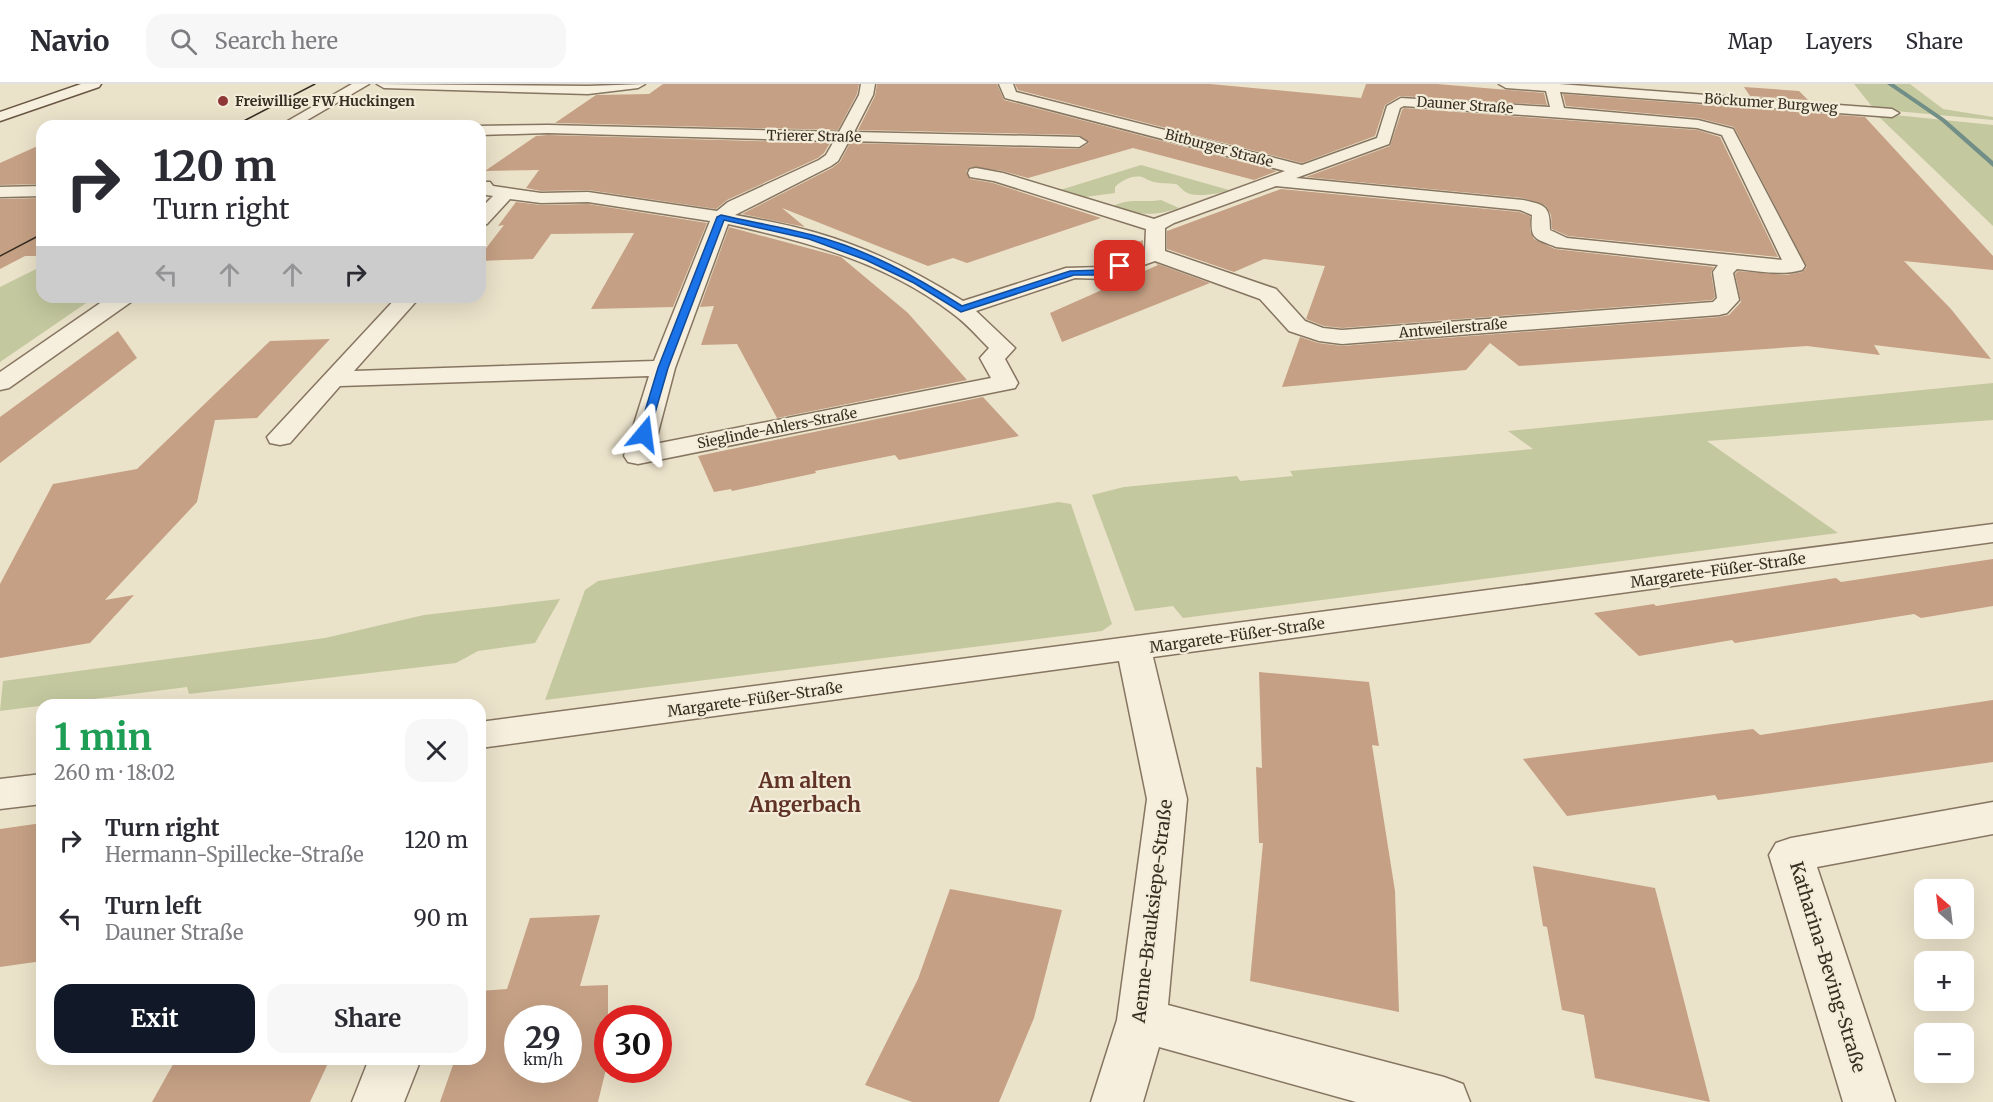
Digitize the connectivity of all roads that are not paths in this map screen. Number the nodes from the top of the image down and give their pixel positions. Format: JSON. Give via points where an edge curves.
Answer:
{"nodes":[{"id":1,"x":94,"y":84,"type":"edge"},
{"id":2,"x":362,"y":84,"type":"edge"},
{"id":3,"x":384,"y":84,"type":"edge"},
{"id":4,"x":638,"y":84,"type":"edge"},
{"id":5,"x":868,"y":84,"type":"edge"},
{"id":6,"x":1006,"y":84,"type":"edge"},
{"id":7,"x":1506,"y":84,"type":"edge"},
{"id":8,"x":1706,"y":84,"type":"edge"},
{"id":9,"x":1552,"y":87,"type":"junction"},
{"id":10,"x":588,"y":90,"type":"junction"},
{"id":11,"x":1716,"y":99,"type":"junction"},
{"id":12,"x":576,"y":102,"type":"dead end"},
{"id":13,"x":1558,"y":112,"type":"junction"},
{"id":14,"x":1892,"y":113,"type":"dead end"},
{"id":15,"x":562,"y":115,"type":"dead end"},
{"id":16,"x":0,"y":117,"type":"edge"},
{"id":17,"x":297,"y":120,"type":"edge"},
{"id":18,"x":1135,"y":126,"type":"junction"},
{"id":19,"x":548,"y":129,"type":"junction"},
{"id":20,"x":486,"y":130,"type":"edge"},
{"id":21,"x":845,"y":136,"type":"junction"},
{"id":22,"x":1079,"y":142,"type":"junction"},
{"id":23,"x":1024,"y":158,"type":"dead end"},
{"id":24,"x":1003,"y":164,"type":"dead end"},
{"id":25,"x":1302,"y":170,"type":"junction"},
{"id":26,"x":1274,"y":182,"type":"junction"},
{"id":27,"x":486,"y":185,"type":"edge"},
{"id":28,"x":486,"y":190,"type":"edge"},
{"id":29,"x":36,"y":191,"type":"edge"},
{"id":30,"x":0,"y":192,"type":"edge"},
{"id":31,"x":505,"y":194,"type":"junction"},
{"id":32,"x":588,"y":197,"type":"junction"},
{"id":33,"x":486,"y":214,"type":"edge"},
{"id":34,"x":721,"y":217,"type":"junction"},
{"id":35,"x":1156,"y":226,"type":"junction"},
{"id":36,"x":1155,"y":254,"type":"junction"},
{"id":37,"x":1732,"y":262,"type":"junction"},
{"id":38,"x":114,"y":303,"type":"edge"},
{"id":39,"x":404,"y":303,"type":"edge"},
{"id":40,"x":961,"y":309,"type":"junction"},
{"id":41,"x":663,"y":368,"type":"junction"},
{"id":42,"x":334,"y":379,"type":"junction"},
{"id":43,"x":0,"y":383,"type":"edge"},
{"id":44,"x":280,"y":437,"type":"dead end"},
{"id":45,"x":1993,"y":533,"type":"edge"},
{"id":46,"x":1134,"y":649,"type":"junction"},
{"id":47,"x":486,"y":734,"type":"edge"},
{"id":48,"x":36,"y":790,"type":"edge"},
{"id":49,"x":0,"y":794,"type":"edge"},
{"id":50,"x":1993,"y":818,"type":"edge"},
{"id":51,"x":1142,"y":1020,"type":"junction"},
{"id":52,"x":393,"y":1065,"type":"edge"},
{"id":53,"x":378,"y":1102,"type":"edge"},
{"id":54,"x":1117,"y":1102,"type":"edge"},
{"id":55,"x":1444,"y":1102,"type":"edge"},
{"id":56,"x":1869,"y":1102,"type":"edge"}],
"edges":[{"from":1,"to":16,"type":"street"},
{"from":2,"to":17,"type":"street"},
{"from":3,"to":10,"type":"street"},
{"from":4,"to":10,"type":"street"},
{"from":5,"to":21,"type":"street"},
{"from":6,"to":18,"type":"street","name":"Bitburger Straße","via":[[1010,95]]},
{"from":7,"to":9,"type":"street","name":"Böckumer Burgweg"},
{"from":8,"to":11,"type":"street"},
{"from":9,"to":11,"type":"street","name":"Böckumer Burgweg"},
{"from":9,"to":13,"type":"street"},
{"from":10,"to":12,"type":"street"},
{"from":11,"to":14,"type":"street","name":"Böckumer Burgweg"},
{"from":13,"to":25,"type":"street","name":"Dauner Straße","via":[[1401,102],[1394,106],[1384,141]]},
{"from":13,"to":37,"type":"street","via":[[1698,124],[1728,132],[1795,266]]},
{"from":15,"to":19,"type":"street"},
{"from":18,"to":22,"type":"street"},
{"from":18,"to":25,"type":"street","name":"Bitburger Straße"},
{"from":19,"to":20,"type":"street","name":"Trierer Straße"},
{"from":19,"to":21,"type":"street","name":"Trierer Straße"},
{"from":21,"to":22,"type":"street","name":"Trierer Straße"},
{"from":21,"to":34,"type":"street","via":[[825,163],[734,206]]},
{"from":22,"to":23,"type":"street"},
{"from":24,"to":35,"type":"street","via":[[976,173]]},
{"from":25,"to":26,"type":"street","name":"Dauner Straße"},
{"from":26,"to":35,"type":"street","name":"Dauner Straße"},
{"from":26,"to":37,"type":"street","name":"Dauner Straße","via":[[1523,205],[1541,212],[1540,233],[1563,243]]},
{"from":27,"to":32,"type":"street","via":[[533,184],[570,189]]},
{"from":28,"to":31,"type":"street"},
{"from":29,"to":30,"type":"street"},
{"from":31,"to":32,"type":"street"},
{"from":31,"to":33,"type":"street"},
{"from":32,"to":34,"type":"street"},
{"from":34,"to":40,"type":"street","via":[[811,237],[869,258],[918,281]]},
{"from":34,"to":41,"type":"street","name":"Sieglinde-Ahlers-Straße"},
{"from":35,"to":36,"type":"street"},
{"from":36,"to":37,"type":"street","name":"Antweilerstraße","via":[[1268,294],[1297,326],[1342,338],[1719,308],[1728,300],[1723,272]]},
{"from":36,"to":40,"type":"street","via":[[1103,273],[1073,272]]},
{"from":38,"to":43,"type":"street"},
{"from":39,"to":42,"type":"street"},
{"from":40,"to":41,"type":"street","name":"Sieglinde-Ahlers-Straße","via":[[1003,348],[992,358],[1006,383],[638,456]]},
{"from":41,"to":42,"type":"street"},
{"from":42,"to":44,"type":"street"},
{"from":45,"to":46,"type":"street","name":"Margarete-Füßer-Straße"},
{"from":46,"to":47,"type":"street","name":"Margarete-Füßer-Straße"},
{"from":46,"to":51,"type":"street","name":"Aenne-Brauksiepe-Straße","via":[[1167,799]]},
{"from":48,"to":49,"type":"street"},
{"from":50,"to":56,"type":"street","name":"Katharina-Beving-Straße","via":[[1791,855]]},
{"from":51,"to":54,"type":"street","name":"Aenne-Brauksiepe-Straße"},
{"from":51,"to":55,"type":"street"},
{"from":52,"to":53,"type":"street"}]}
